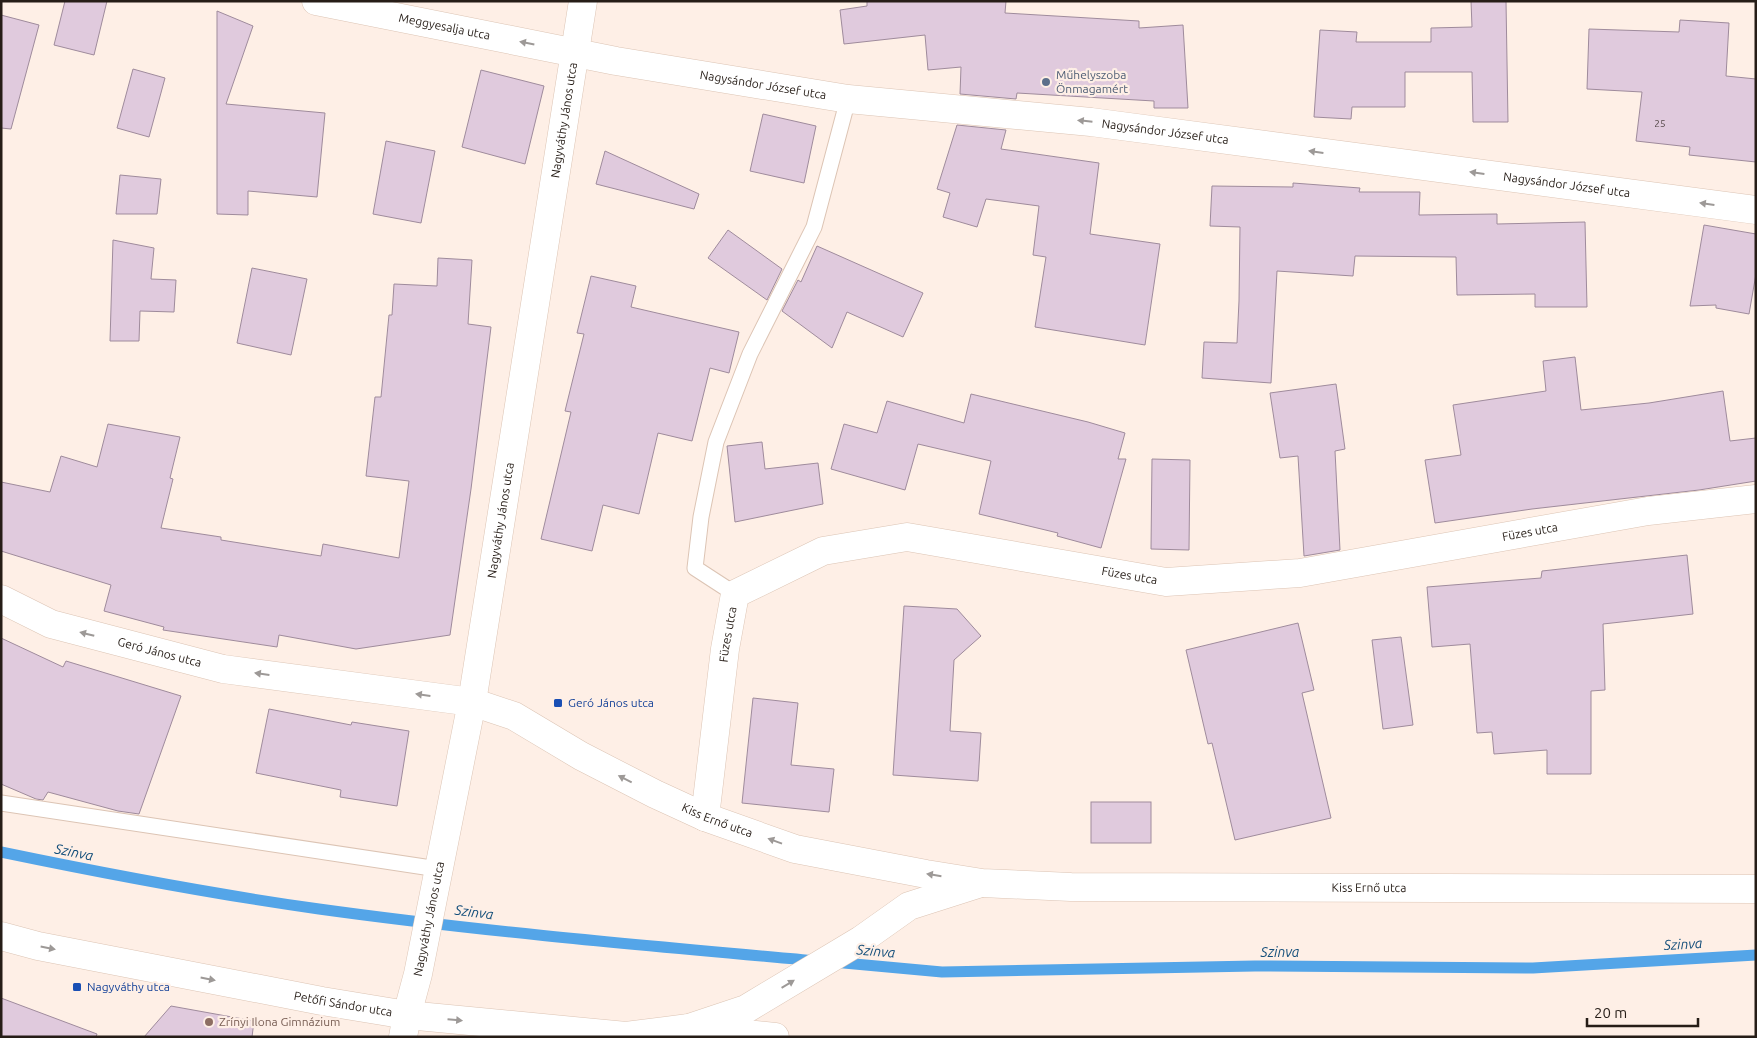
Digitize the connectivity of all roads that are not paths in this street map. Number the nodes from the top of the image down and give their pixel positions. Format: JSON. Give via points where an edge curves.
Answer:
{"nodes":[{"id":1,"x":316,"y":1,"type":"edge"},
{"id":2,"x":583,"y":1,"type":"edge"},
{"id":3,"x":575,"y":52,"type":"junction"},
{"id":4,"x":848,"y":99,"type":"junction"},
{"id":5,"x":1756,"y":210,"type":"edge"},
{"id":6,"x":1756,"y":499,"type":"edge"},
{"id":7,"x":735,"y":594,"type":"junction"},
{"id":8,"x":1,"y":599,"type":"edge"},
{"id":9,"x":472,"y":702,"type":"junction"},
{"id":10,"x":1,"y":803,"type":"edge"},
{"id":11,"x":705,"y":816,"type":"junction"},
{"id":12,"x":436,"y":881,"type":"junction"},
{"id":13,"x":982,"y":883,"type":"junction"},
{"id":14,"x":1756,"y":889,"type":"edge"},
{"id":15,"x":1,"y":936,"type":"edge"},
{"id":16,"x":405,"y":1026,"type":"edge"},
{"id":17,"x":684,"y":1032,"type":"edge"},
{"id":18,"x":775,"y":1037,"type":"edge"}],
"edges":[{"from":3,"to":1,"type":"street","name":"Meggyesalja utca","one_way":true},
{"from":2,"to":3,"type":"street","name":"Nagyváthy János utca"},
{"from":3,"to":4,"type":"street","name":"Nagysándor József utca"},
{"from":3,"to":9,"type":"street","name":"Nagyváthy János utca"},
{"from":5,"to":4,"type":"street","name":"Nagysándor József utca","one_way":true,"via":[[1091,122]]},
{"from":4,"to":7,"type":"lane","via":[[814,227],[750,354],[716,442],[700,516],[695,568]]},
{"from":6,"to":7,"type":"street","name":"Füzes utca","via":[[1648,511],[1300,573],[1166,582],[907,537],[824,551]]},
{"from":7,"to":11,"type":"street","name":"Füzes utca","via":[[725,649]]},
{"from":9,"to":8,"type":"street","name":"Geró János utca","one_way":true,"via":[[223,668],[50,624]]},
{"from":11,"to":9,"type":"street","name":"Kiss Ernő utca","one_way":true,"via":[[590,761],[514,716]]},
{"from":9,"to":12,"type":"street","name":"Nagyváthy János utca"},
{"from":10,"to":12,"type":"lane"},
{"from":13,"to":11,"type":"street","name":"Kiss Ernő utca","one_way":true,"via":[[795,849]]},
{"from":12,"to":16,"type":"street","name":"Nagyváthy János utca"},
{"from":13,"to":14,"type":"street","name":"Kiss Ernő utca","via":[[1070,887]]},
{"from":17,"to":13,"type":"street","name":"Kiss Ernő utca","one_way":true,"via":[[746,1008],[861,940],[909,906]]},
{"from":15,"to":16,"type":"street","name":"Petőfi Sándor utca","one_way":true,"via":[[322,1001]]},
{"from":16,"to":17,"type":"street","name":"Petőfi Sándor utca","one_way":true,"via":[[626,1036]]},
{"from":17,"to":18,"type":"street"}]}
